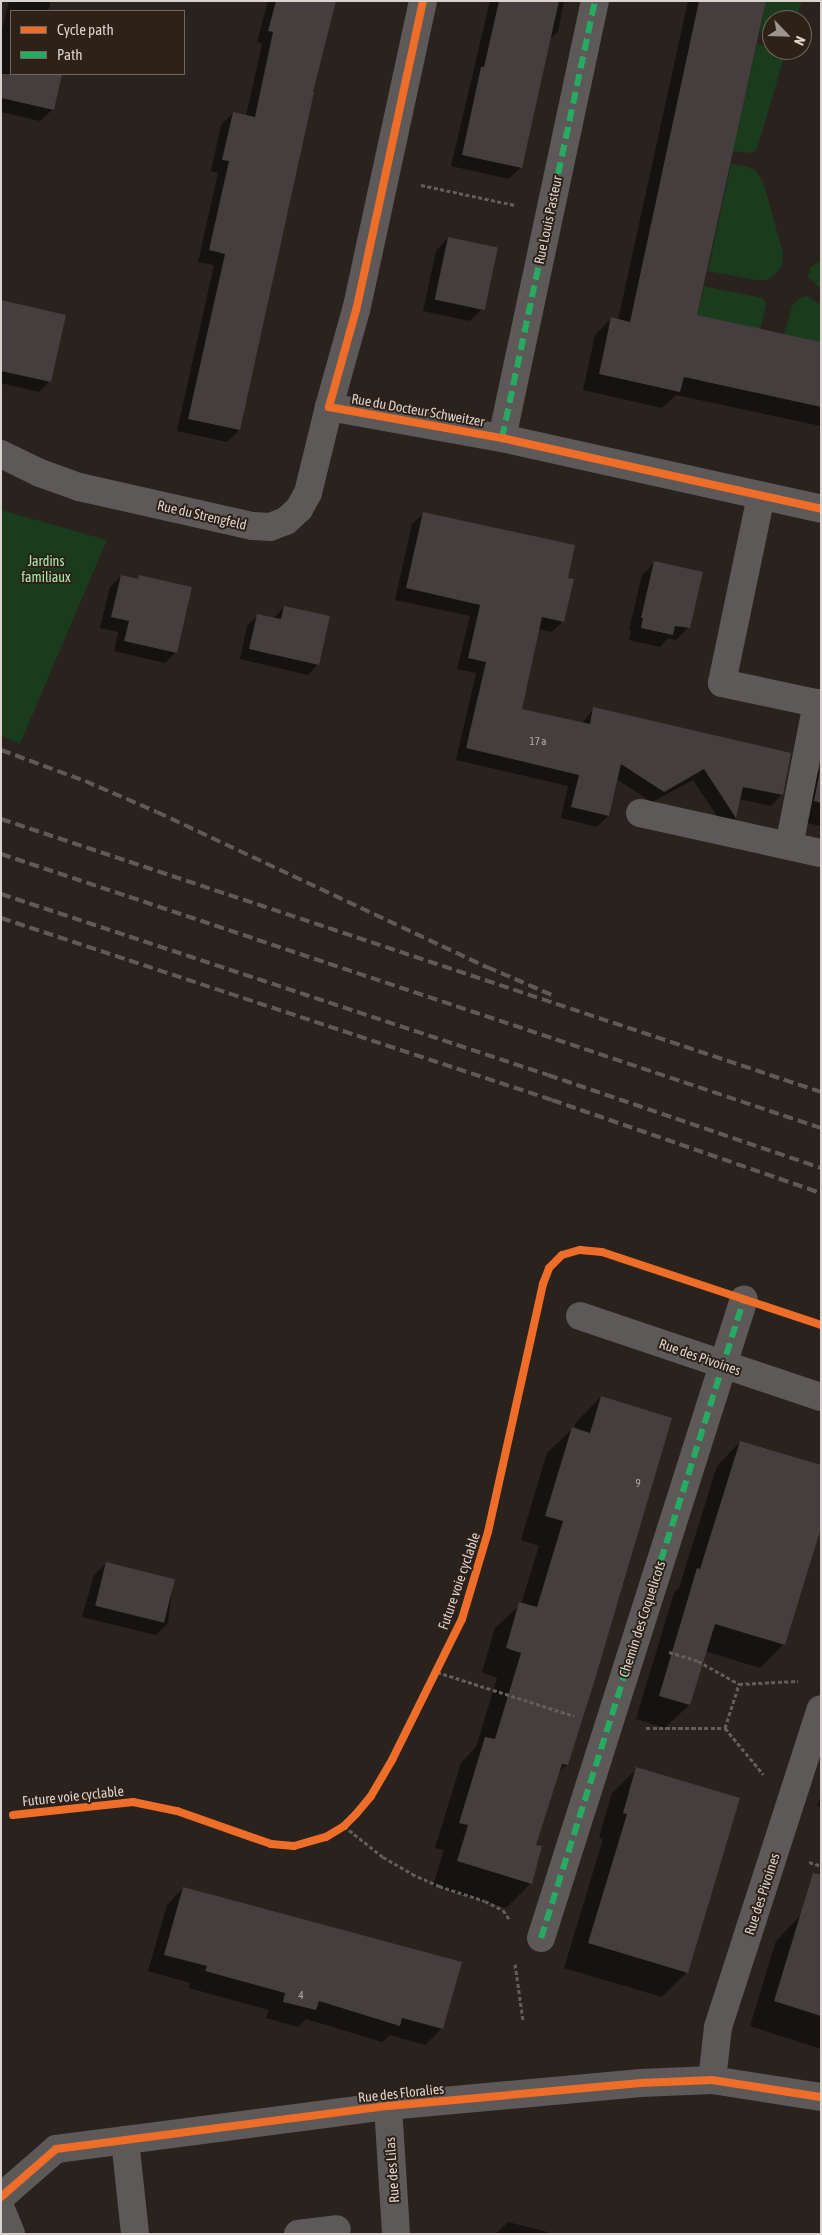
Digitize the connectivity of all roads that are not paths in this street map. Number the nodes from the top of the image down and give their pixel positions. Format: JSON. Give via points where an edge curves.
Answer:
{"nodes":[{"id":1,"x":423,"y":1,"type":"edge"},
{"id":2,"x":595,"y":1,"type":"edge"},
{"id":3,"x":328,"y":407,"type":"junction"},
{"id":4,"x":502,"y":438,"type":"junction"},
{"id":5,"x":1,"y":454,"type":"edge"},
{"id":6,"x":761,"y":496,"type":"junction"},
{"id":7,"x":821,"y":509,"type":"edge"},
{"id":8,"x":819,"y":704,"type":"edge"},
{"id":9,"x":640,"y":813,"type":"dead end"},
{"id":10,"x":789,"y":846,"type":"junction"},
{"id":11,"x":821,"y":853,"type":"edge"},
{"id":12,"x":744,"y":1299,"type":"dead end"},
{"id":13,"x":580,"y":1316,"type":"dead end"},
{"id":14,"x":724,"y":1365,"type":"junction"},
{"id":15,"x":821,"y":1397,"type":"edge"},
{"id":16,"x":821,"y":1709,"type":"edge"},
{"id":17,"x":541,"y":1938,"type":"dead end"},
{"id":18,"x":712,"y":2080,"type":"junction"},
{"id":19,"x":821,"y":2097,"type":"edge"},
{"id":20,"x":388,"y":2106,"type":"junction"},
{"id":21,"x":125,"y":2140,"type":"junction"},
{"id":22,"x":1,"y":2197,"type":"edge"},
{"id":23,"x":1,"y":2209,"type":"edge"},
{"id":24,"x":337,"y":2230,"type":"dead end"},
{"id":25,"x":11,"y":2234,"type":"edge"},
{"id":26,"x":134,"y":2234,"type":"edge"},
{"id":27,"x":298,"y":2234,"type":"edge"},
{"id":28,"x":396,"y":2234,"type":"edge"}],
"edges":[{"from":1,"to":3,"type":"street","name":"Rue du Docteur Schweitzer","via":[[356,310]]},
{"from":2,"to":4,"type":"street","name":"Rue Louis Pasteur"},
{"from":3,"to":4,"type":"street","name":"Rue du Docteur Schweitzer"},
{"from":3,"to":5,"type":"street","name":"Rue du Strengfeld","via":[[308,493],[299,509],[286,521],[270,527],[252,526],[79,487]]},
{"from":4,"to":6,"type":"street","name":"Rue du Docteur Schweitzer"},
{"from":6,"to":7,"type":"street","name":"Rue du Docteur Schweitzer"},
{"from":6,"to":8,"type":"street","via":[[722,683]]},
{"from":8,"to":10,"type":"street"},
{"from":9,"to":10,"type":"street"},
{"from":10,"to":11,"type":"street"},
{"from":12,"to":14,"type":"street","name":"Chemin des Coquelicots"},
{"from":13,"to":14,"type":"street","name":"Rue des Pivoines"},
{"from":14,"to":15,"type":"street","name":"Rue des Pivoines"},
{"from":14,"to":17,"type":"street","name":"Chemin des Coquelicots"},
{"from":16,"to":18,"type":"street","name":"Rue des Pivoines","via":[[718,2027]]},
{"from":18,"to":19,"type":"street","name":"Rue des Floralies"},
{"from":18,"to":20,"type":"street","name":"Rue des Floralies","via":[[641,2083]]},
{"from":20,"to":21,"type":"street","name":"Rue des Floralies"},
{"from":20,"to":28,"type":"street","name":"Rue des Lilas"},
{"from":21,"to":22,"type":"street","name":"Rue des Floralies","via":[[56,2149]]},
{"from":21,"to":26,"type":"street"},
{"from":23,"to":25,"type":"street"},
{"from":24,"to":27,"type":"street"}]}
